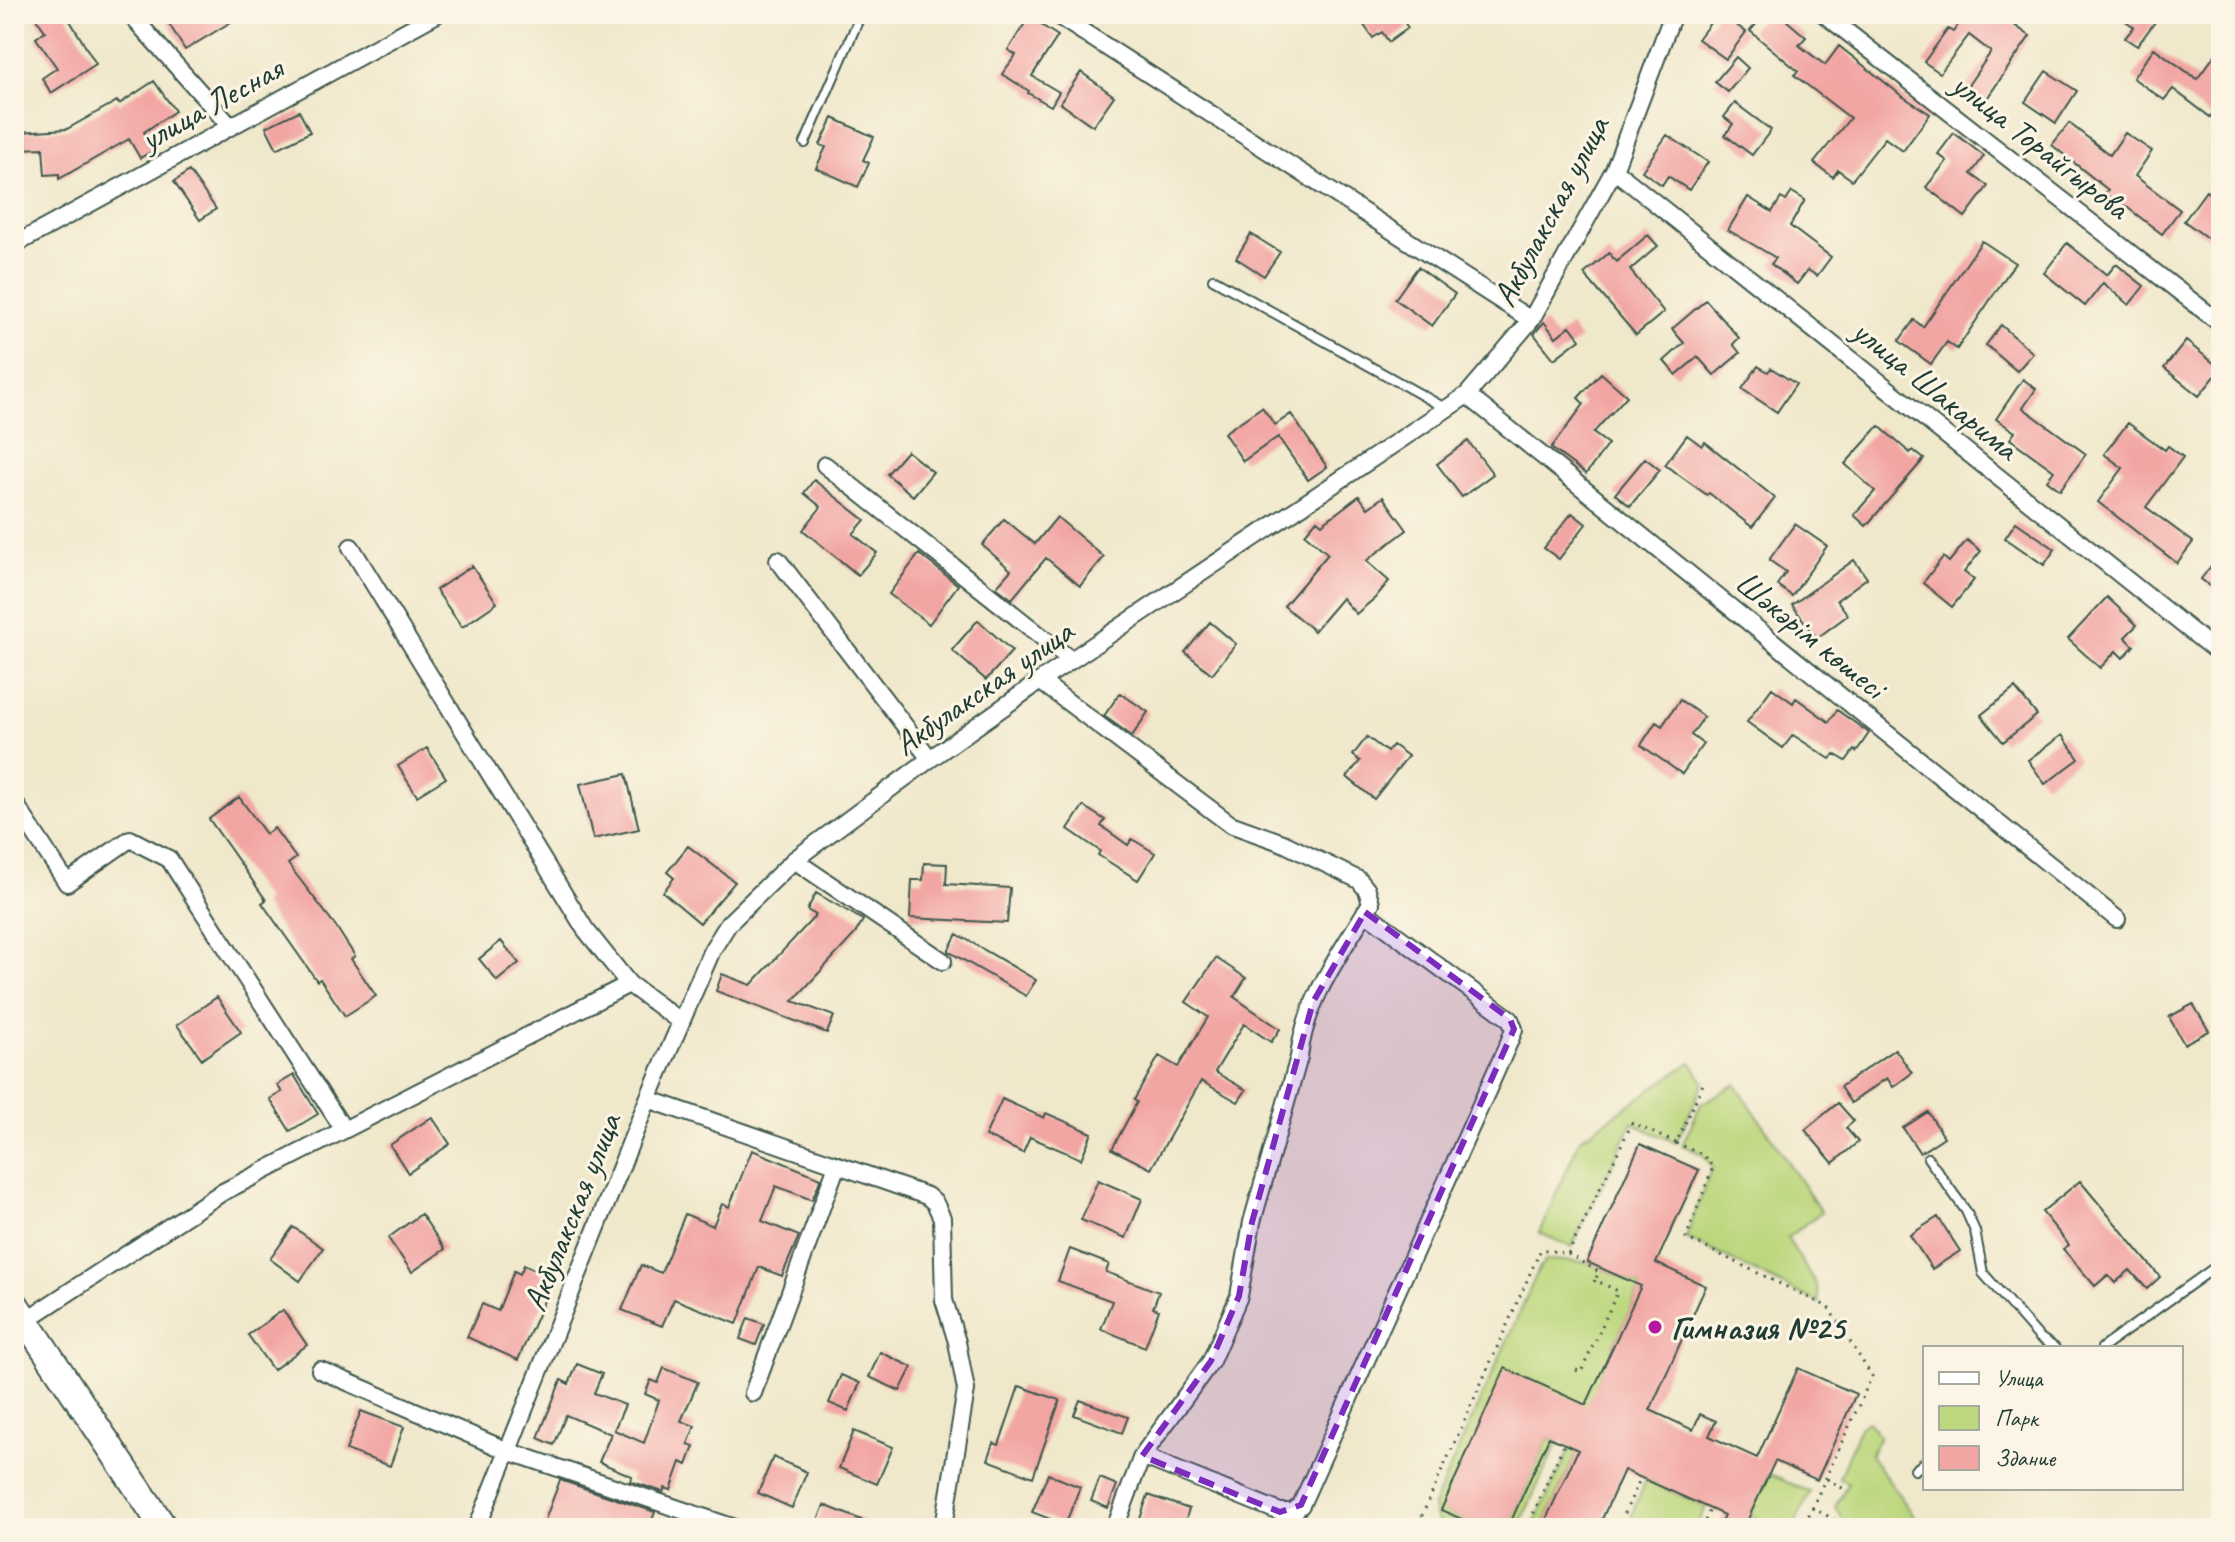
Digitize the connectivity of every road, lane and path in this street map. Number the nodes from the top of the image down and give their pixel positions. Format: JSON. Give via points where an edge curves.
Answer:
{"nodes":[{"id":1,"x":130,"y":14,"type":"edge"},
{"id":2,"x":437,"y":14,"type":"edge"},
{"id":3,"x":861,"y":14,"type":"edge"},
{"id":4,"x":1673,"y":14,"type":"edge"},
{"id":5,"x":1824,"y":14,"type":"edge"},
{"id":6,"x":1060,"y":17,"type":"dead end"},
{"id":7,"x":230,"y":126,"type":"junction"},
{"id":8,"x":805,"y":143,"type":"dead end"},
{"id":9,"x":1614,"y":170,"type":"junction"},
{"id":10,"x":14,"y":245,"type":"edge"},
{"id":11,"x":1213,"y":279,"type":"dead end"},
{"id":12,"x":1531,"y":320,"type":"junction"},
{"id":13,"x":2221,"y":324,"type":"edge"},
{"id":14,"x":1467,"y":395,"type":"junction"},
{"id":15,"x":1446,"y":409,"type":"junction"},
{"id":16,"x":825,"y":465,"type":"dead end"},
{"id":17,"x":351,"y":547,"type":"dead end"},
{"id":18,"x":778,"y":560,"type":"dead end"},
{"id":19,"x":2221,"y":655,"type":"edge"},
{"id":20,"x":1071,"y":660,"type":"junction"},
{"id":21,"x":1040,"y":681,"type":"junction"},
{"id":22,"x":930,"y":759,"type":"junction"},
{"id":23,"x":14,"y":802,"type":"edge"},
{"id":24,"x":794,"y":860,"type":"junction"},
{"id":25,"x":1365,"y":912,"type":"junction"},
{"id":26,"x":2117,"y":919,"type":"dead end"},
{"id":27,"x":943,"y":961,"type":"dead end"},
{"id":28,"x":629,"y":984,"type":"junction"},
{"id":29,"x":681,"y":1022,"type":"junction"},
{"id":30,"x":1704,"y":1082,"type":"dead end"},
{"id":31,"x":648,"y":1099,"type":"junction"},
{"id":32,"x":344,"y":1130,"type":"junction"},
{"id":33,"x":1676,"y":1143,"type":"junction"},
{"id":34,"x":1928,"y":1158,"type":"dead end"},
{"id":35,"x":837,"y":1165,"type":"junction"},
{"id":36,"x":1568,"y":1254,"type":"junction"},
{"id":37,"x":2221,"y":1263,"type":"edge"},
{"id":38,"x":1595,"y":1280,"type":"junction"},
{"id":39,"x":1592,"y":1287,"type":"dead end"},
{"id":40,"x":18,"y":1317,"type":"edge"},
{"id":41,"x":2052,"y":1346,"type":"edge"},
{"id":42,"x":2105,"y":1346,"type":"edge"},
{"id":43,"x":320,"y":1370,"type":"dead end"},
{"id":44,"x":1576,"y":1370,"type":"dead end"},
{"id":45,"x":753,"y":1393,"type":"dead end"},
{"id":46,"x":1564,"y":1444,"type":"dead end"},
{"id":47,"x":508,"y":1451,"type":"junction"},
{"id":48,"x":1142,"y":1456,"type":"junction"},
{"id":49,"x":1923,"y":1464,"type":"edge"},
{"id":50,"x":1915,"y":1470,"type":"dead end"},
{"id":51,"x":1641,"y":1477,"type":"dead end"},
{"id":52,"x":1826,"y":1479,"type":"junction"},
{"id":53,"x":1844,"y":1489,"type":"dead end"},
{"id":54,"x":1812,"y":1508,"type":"junction"},
{"id":55,"x":1710,"y":1509,"type":"dead end"},
{"id":56,"x":1841,"y":1516,"type":"dead end"},
{"id":57,"x":1834,"y":1519,"type":"junction"},
{"id":58,"x":164,"y":1528,"type":"edge"},
{"id":59,"x":477,"y":1528,"type":"edge"},
{"id":60,"x":735,"y":1528,"type":"edge"},
{"id":61,"x":946,"y":1528,"type":"edge"},
{"id":62,"x":1115,"y":1528,"type":"edge"},
{"id":63,"x":1438,"y":1528,"type":"edge"},
{"id":64,"x":1527,"y":1528,"type":"edge"},
{"id":65,"x":1618,"y":1528,"type":"edge"},
{"id":66,"x":1702,"y":1528,"type":"edge"},
{"id":67,"x":1803,"y":1528,"type":"edge"},
{"id":68,"x":1840,"y":1528,"type":"edge"}],
"edges":[{"from":1,"to":7,"type":"street"},
{"from":2,"to":7,"type":"street","name":"улица Лесная"},
{"from":3,"to":8,"type":"lane"},
{"from":4,"to":9,"type":"street","name":"Акбулакская улица"},
{"from":5,"to":13,"type":"street","name":"улица Торайгырова"},
{"from":6,"to":12,"type":"street"},
{"from":7,"to":10,"type":"street","name":"улица Лесная"},
{"from":9,"to":12,"type":"street","name":"Акбулакская улица"},
{"from":9,"to":19,"type":"street","name":"улица Шакарима"},
{"from":11,"to":15,"type":"lane"},
{"from":12,"to":14,"type":"street","name":"Акбулакская улица"},
{"from":14,"to":15,"type":"street","name":"Акбулакская улица"},
{"from":14,"to":26,"type":"street","name":"Шәкәрім көшесі"},
{"from":15,"to":20,"type":"street","name":"Акбулакская улица"},
{"from":16,"to":20,"type":"street"},
{"from":17,"to":28,"type":"street","via":[[585,929]]},
{"from":18,"to":22,"type":"street"},
{"from":20,"to":21,"type":"street","name":"Акбулакская улица"},
{"from":21,"to":22,"type":"street","name":"Акбулакская улица"},
{"from":21,"to":25,"type":"street","via":[[1230,824],[1359,880],[1371,903]]},
{"from":22,"to":24,"type":"street","name":"Акбулакская улица"},
{"from":23,"to":32,"type":"street","via":[[67,883],[130,839],[169,859]]},
{"from":24,"to":27,"type":"street"},
{"from":24,"to":29,"type":"street","name":"Акбулакская улица","via":[[729,923]]},
{"from":25,"to":48,"type":"street","via":[[1313,1002],[1301,1036],[1252,1222],[1239,1296],[1211,1361]]},
{"from":25,"to":48,"type":"street","via":[[1510,1019],[1510,1040],[1301,1505],[1293,1512],[1280,1512]]},
{"from":28,"to":29,"type":"street"},
{"from":28,"to":32,"type":"street"},
{"from":29,"to":31,"type":"street","name":"Акбулакская улица"},
{"from":30,"to":33,"type":"path"},
{"from":31,"to":35,"type":"street"},
{"from":31,"to":47,"type":"street","name":"Акбулакская улица"},
{"from":32,"to":40,"type":"street","via":[[221,1193]]},
{"from":33,"to":36,"type":"path","via":[[1632,1123]]},
{"from":33,"to":52,"type":"path","via":[[1702,1154],[1713,1167],[1686,1238],[1828,1307],[1872,1376]]},
{"from":34,"to":41,"type":"lane","via":[[1966,1211],[1983,1273]]},
{"from":35,"to":45,"type":"street"},
{"from":35,"to":61,"type":"street","via":[[927,1196],[942,1218],[944,1300],[966,1390]]},
{"from":36,"to":38,"type":"path","via":[[1599,1272]]},
{"from":36,"to":63,"type":"path","via":[[1541,1249],[1420,1520]]},
{"from":37,"to":42,"type":"lane"},
{"from":38,"to":39,"type":"path"},
{"from":38,"to":44,"type":"path","via":[[1618,1291],[1581,1372]]},
{"from":40,"to":58,"type":"main road"},
{"from":43,"to":47,"type":"street"},
{"from":46,"to":64,"type":"path"},
{"from":47,"to":59,"type":"street","name":"Акбулакская улица"},
{"from":47,"to":60,"type":"street"},
{"from":48,"to":62,"type":"street"},
{"from":49,"to":50,"type":"lane"},
{"from":51,"to":65,"type":"path"},
{"from":52,"to":53,"type":"path"},
{"from":52,"to":54,"type":"path"},
{"from":54,"to":57,"type":"path"},
{"from":54,"to":67,"type":"path"},
{"from":55,"to":66,"type":"path"},
{"from":56,"to":57,"type":"path"},
{"from":57,"to":68,"type":"path"}]}
